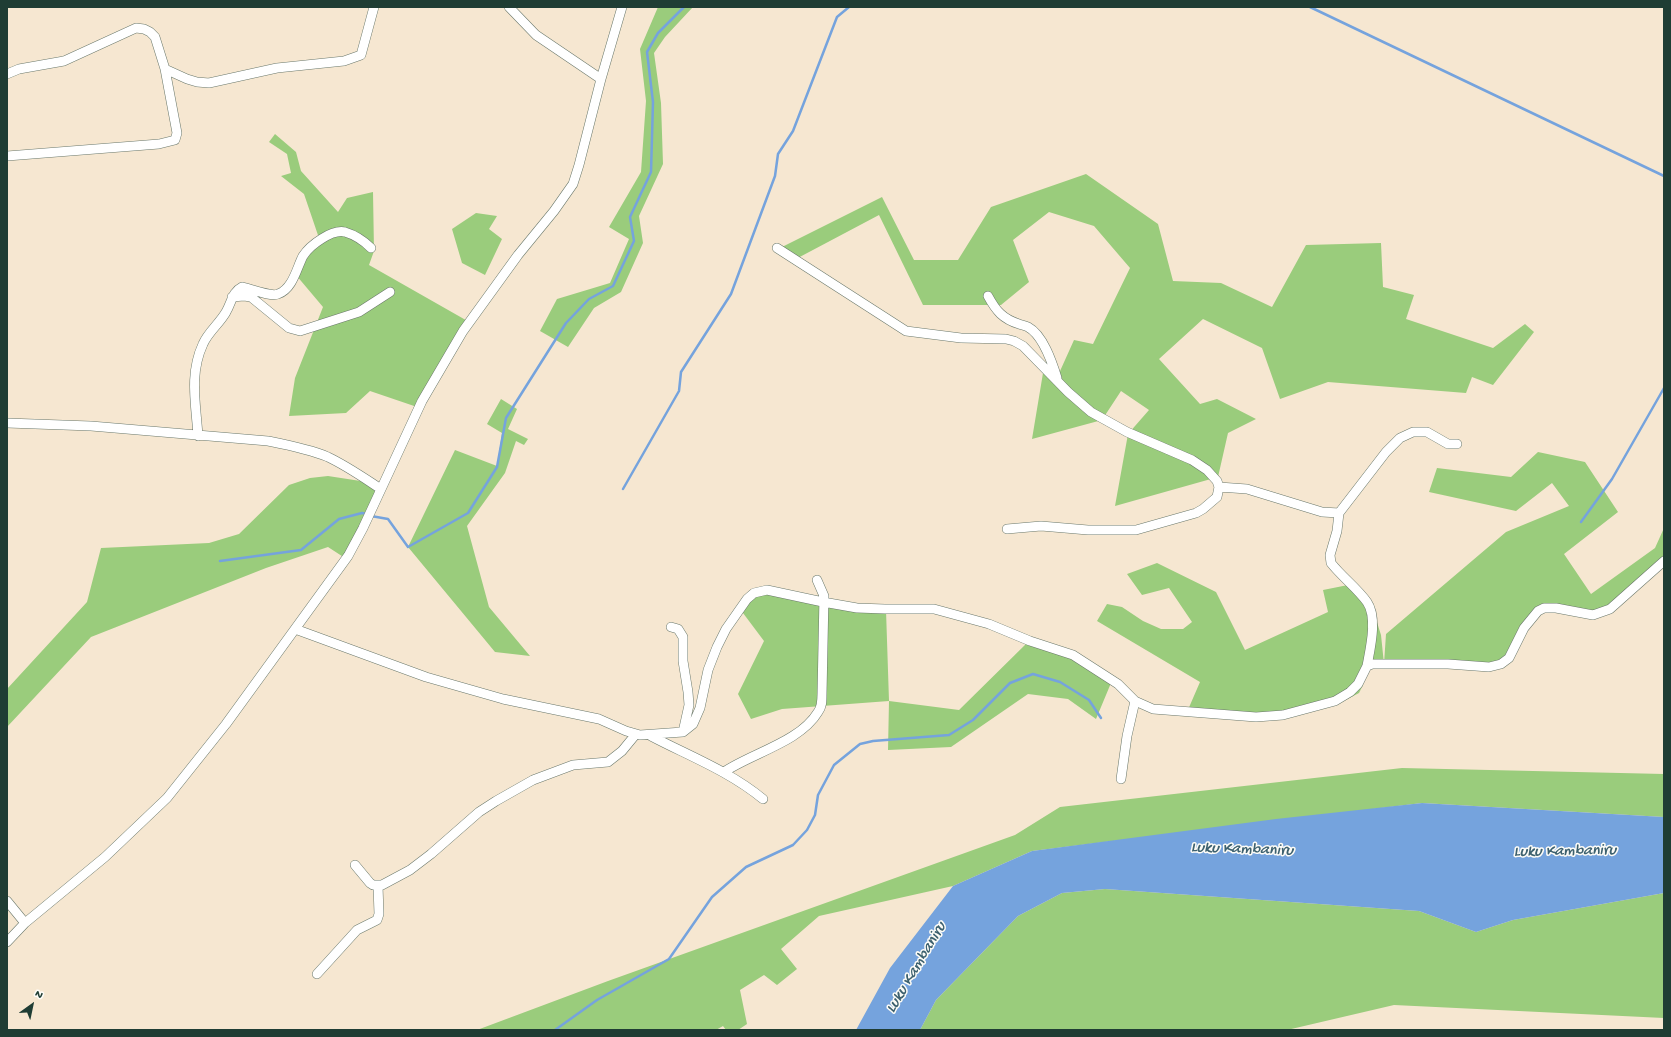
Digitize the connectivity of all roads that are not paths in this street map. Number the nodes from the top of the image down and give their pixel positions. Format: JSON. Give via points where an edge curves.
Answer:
{"nodes":[{"id":1,"x":374,"y":7,"type":"edge"},
{"id":2,"x":509,"y":7,"type":"edge"},
{"id":3,"x":622,"y":7,"type":"edge"},
{"id":4,"x":165,"y":69,"type":"junction"},
{"id":5,"x":7,"y":74,"type":"edge"},
{"id":6,"x":601,"y":79,"type":"junction"},
{"id":7,"x":7,"y":156,"type":"edge"},
{"id":8,"x":371,"y":248,"type":"dead end"},
{"id":9,"x":777,"y":248,"type":"dead end"},
{"id":10,"x":390,"y":292,"type":"dead end"},
{"id":11,"x":988,"y":296,"type":"dead end"},
{"id":12,"x":232,"y":297,"type":"junction"},
{"id":13,"x":1058,"y":381,"type":"junction"},
{"id":14,"x":7,"y":422,"type":"edge"},
{"id":15,"x":198,"y":436,"type":"junction"},
{"id":16,"x":1457,"y":444,"type":"dead end"},
{"id":17,"x":1218,"y":487,"type":"junction"},
{"id":18,"x":381,"y":489,"type":"junction"},
{"id":19,"x":1339,"y":513,"type":"junction"},
{"id":20,"x":1007,"y":529,"type":"dead end"},
{"id":21,"x":1664,"y":562,"type":"edge"},
{"id":22,"x":817,"y":580,"type":"dead end"},
{"id":23,"x":823,"y":602,"type":"junction"},
{"id":24,"x":671,"y":627,"type":"dead end"},
{"id":25,"x":295,"y":629,"type":"junction"},
{"id":26,"x":1367,"y":666,"type":"junction"},
{"id":27,"x":1135,"y":701,"type":"junction"},
{"id":28,"x":683,"y":732,"type":"junction"},
{"id":29,"x":636,"y":734,"type":"junction"},
{"id":30,"x":648,"y":735,"type":"junction"},
{"id":31,"x":724,"y":772,"type":"junction"},
{"id":32,"x":1121,"y":779,"type":"dead end"},
{"id":33,"x":763,"y":799,"type":"dead end"},
{"id":34,"x":355,"y":864,"type":"dead end"},
{"id":35,"x":378,"y":886,"type":"junction"},
{"id":36,"x":7,"y":901,"type":"edge"},
{"id":37,"x":25,"y":923,"type":"junction"},
{"id":38,"x":7,"y":942,"type":"edge"},
{"id":39,"x":317,"y":974,"type":"dead end"}],
"edges":[{"from":1,"to":4,"type":"street","via":[[361,55],[344,61],[277,68],[209,83],[187,79]]},
{"from":2,"to":6,"type":"street","via":[[536,35]]},
{"from":3,"to":6,"type":"street"},
{"from":4,"to":5,"type":"street","via":[[155,37],[144,29],[136,28],[64,60]]},
{"from":4,"to":7,"type":"street","via":[[177,134],[175,140],[139,146]]},
{"from":6,"to":18,"type":"street","via":[[572,184],[463,331],[422,401]]},
{"from":8,"to":12,"type":"street","via":[[345,232],[335,233],[311,246],[293,279],[280,294],[274,295],[242,287]]},
{"from":9,"to":13,"type":"street","via":[[906,331],[954,338],[1014,341],[1023,346]]},
{"from":10,"to":12,"type":"street","via":[[359,312],[300,331],[289,328],[251,297]]},
{"from":11,"to":13,"type":"street","via":[[1001,316],[1028,327],[1037,334],[1051,360]]},
{"from":12,"to":15,"type":"street","via":[[227,311],[203,344],[194,374]]},
{"from":13,"to":17,"type":"street","via":[[1078,402],[1106,422],[1192,460],[1207,470],[1217,481]]},
{"from":14,"to":15,"type":"street","via":[[91,426]]},
{"from":15,"to":18,"type":"street","via":[[268,441],[311,451],[344,465]]},
{"from":16,"to":19,"type":"street","via":[[1448,444],[1427,432],[1413,432],[1400,438],[1386,452]]},
{"from":17,"to":19,"type":"street","via":[[1247,489],[1322,512]]},
{"from":17,"to":20,"type":"street","via":[[1217,496],[1196,513],[1136,530],[1088,530],[1041,526]]},
{"from":18,"to":25,"type":"street","via":[[348,556]]},
{"from":19,"to":26,"type":"street","via":[[1330,555],[1331,563],[1368,604],[1372,618],[1372,634]]},
{"from":21,"to":26,"type":"street","via":[[1610,609],[1593,615],[1556,608],[1538,611],[1524,628],[1509,658],[1496,666],[1376,663]]},
{"from":22,"to":23,"type":"street","via":[[824,596]]},
{"from":23,"to":27,"type":"street","via":[[858,608],[934,609],[989,624],[1073,655],[1118,684]]},
{"from":23,"to":28,"type":"street","via":[[767,590],[754,593],[747,598],[717,647],[708,670],[697,715],[693,724]]},
{"from":23,"to":31,"type":"street","via":[[822,705],[818,713],[798,732]]},
{"from":24,"to":28,"type":"street","via":[[678,629],[683,636],[683,661],[689,705]]},
{"from":25,"to":29,"type":"street","via":[[426,677],[503,699],[599,719]]},
{"from":25,"to":37,"type":"street","via":[[226,724],[167,798],[105,857]]},
{"from":26,"to":27,"type":"street","via":[[1358,684],[1335,701],[1283,715],[1256,717],[1153,709]]},
{"from":27,"to":32,"type":"street"},
{"from":28,"to":30,"type":"street"},
{"from":29,"to":30,"type":"street"},
{"from":29,"to":35,"type":"street","via":[[622,751],[608,762],[573,765],[533,780],[496,801],[479,812],[410,870]]},
{"from":30,"to":31,"type":"street"},
{"from":31,"to":33,"type":"street"},
{"from":34,"to":35,"type":"street","via":[[370,883]]},
{"from":35,"to":39,"type":"street","via":[[377,920],[357,930]]},
{"from":36,"to":37,"type":"street"},
{"from":37,"to":38,"type":"street"}]}
